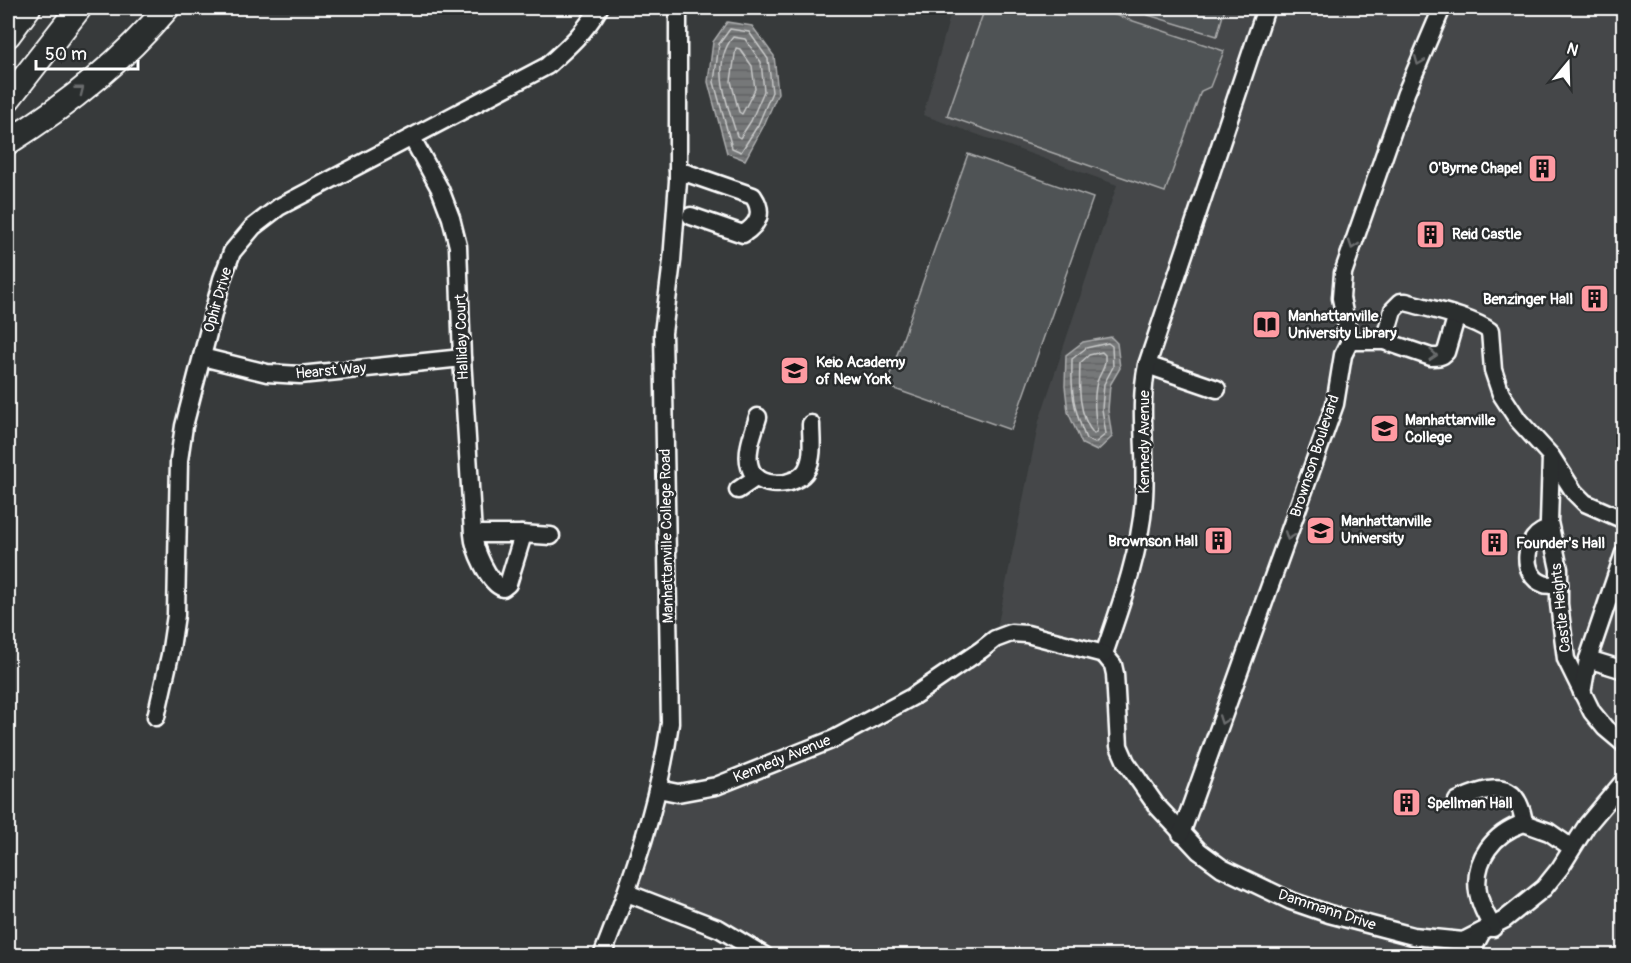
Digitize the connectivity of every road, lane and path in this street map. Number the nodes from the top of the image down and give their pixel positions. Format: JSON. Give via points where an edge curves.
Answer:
{"nodes":[{"id":1,"x":28,"y":8,"type":"edge"},
{"id":2,"x":79,"y":8,"type":"edge"},
{"id":3,"x":167,"y":8,"type":"edge"},
{"id":4,"x":599,"y":8,"type":"edge"},
{"id":5,"x":678,"y":8,"type":"edge"},
{"id":6,"x":1266,"y":8,"type":"edge"},
{"id":7,"x":1442,"y":8,"type":"edge"},
{"id":8,"x":8,"y":35,"type":"edge"},
{"id":9,"x":8,"y":99,"type":"edge"},
{"id":10,"x":412,"y":138,"type":"junction"},
{"id":11,"x":8,"y":142,"type":"edge"},
{"id":12,"x":678,"y":170,"type":"junction"},
{"id":13,"x":691,"y":216,"type":"dead end"},
{"id":14,"x":1456,"y":318,"type":"junction"},
{"id":15,"x":1350,"y":341,"type":"junction"},
{"id":16,"x":1384,"y":341,"type":"junction"},
{"id":17,"x":202,"y":357,"type":"junction"},
{"id":18,"x":462,"y":358,"type":"junction"},
{"id":19,"x":1147,"y":365,"type":"junction"},
{"id":20,"x":1217,"y":389,"type":"dead end"},
{"id":21,"x":758,"y":417,"type":"dead end"},
{"id":22,"x":811,"y":424,"type":"dead end"},
{"id":23,"x":1551,"y":456,"type":"junction"},
{"id":24,"x":757,"y":477,"type":"junction"},
{"id":25,"x":738,"y":490,"type":"dead end"},
{"id":26,"x":1623,"y":520,"type":"edge"},
{"id":27,"x":1550,"y":529,"type":"junction"},
{"id":28,"x":521,"y":534,"type":"junction"},
{"id":29,"x":551,"y":536,"type":"dead end"},
{"id":30,"x":473,"y":540,"type":"junction"},
{"id":31,"x":1623,"y":553,"type":"edge"},
{"id":32,"x":1559,"y":584,"type":"junction"},
{"id":33,"x":1104,"y":654,"type":"junction"},
{"id":34,"x":1588,"y":659,"type":"junction"},
{"id":35,"x":1623,"y":670,"type":"edge"},
{"id":36,"x":1582,"y":693,"type":"junction"},
{"id":37,"x":156,"y":717,"type":"dead end"},
{"id":38,"x":1623,"y":744,"type":"edge"},
{"id":39,"x":1623,"y":781,"type":"edge"},
{"id":40,"x":658,"y":789,"type":"junction"},
{"id":41,"x":1457,"y":801,"type":"dead end"},
{"id":42,"x":1524,"y":824,"type":"junction"},
{"id":43,"x":1181,"y":834,"type":"junction"},
{"id":44,"x":1572,"y":848,"type":"junction"},
{"id":45,"x":627,"y":892,"type":"junction"},
{"id":46,"x":1487,"y":930,"type":"junction"},
{"id":47,"x":602,"y":956,"type":"edge"},
{"id":48,"x":765,"y":956,"type":"edge"},
{"id":49,"x":1469,"y":956,"type":"edge"}],
"edges":[{"from":1,"to":8,"type":"highway"},
{"from":2,"to":9,"type":"highway"},
{"from":11,"to":3,"type":"highway","one_way":true,"via":[[112,64]]},
{"from":4,"to":10,"type":"street","name":"Ophir Drive","via":[[569,46],[547,66]]},
{"from":5,"to":12,"type":"street","name":"Manhattanville College Road"},
{"from":6,"to":19,"type":"street","name":"Kennedy Avenue"},
{"from":7,"to":15,"type":"street","one_way":true,"via":[[1406,93],[1343,273],[1341,298]]},
{"from":10,"to":17,"type":"street","name":"Ophir Drive","via":[[279,207],[253,227],[232,252]]},
{"from":10,"to":18,"type":"street","name":"Halliday Court","via":[[440,189],[458,246]]},
{"from":12,"to":13,"type":"street","via":[[753,196],[760,215],[753,228],[743,234]]},
{"from":12,"to":40,"type":"street","name":"Manhattanville College Road","via":[[663,333],[670,723]]},
{"from":14,"to":16,"type":"street","via":[[1401,302],[1393,310]]},
{"from":16,"to":14,"type":"street","one_way":true,"via":[[1431,357],[1443,356]]},
{"from":14,"to":23,"type":"street","via":[[1490,331],[1493,370],[1501,394],[1518,420]]},
{"from":15,"to":16,"type":"street"},
{"from":15,"to":43,"type":"street","name":"Brownson Boulevard","one_way":true,"via":[[1343,355],[1335,404]]},
{"from":17,"to":18,"type":"street","name":"Hearst Way","via":[[267,373],[300,375]]},
{"from":17,"to":37,"type":"street","name":"Ophir Drive","via":[[179,460],[176,615]]},
{"from":18,"to":30,"type":"street","name":"Halliday Court"},
{"from":19,"to":20,"type":"street"},
{"from":19,"to":33,"type":"street","name":"Kennedy Avenue","via":[[1141,406],[1144,501],[1135,551]]},
{"from":21,"to":24,"type":"street","via":[[749,455],[750,468]]},
{"from":22,"to":24,"type":"street","via":[[811,461],[806,472],[788,483],[766,483]]},
{"from":23,"to":26,"type":"street","via":[[1585,503]]},
{"from":23,"to":27,"type":"street","name":"Castle Heights"},
{"from":24,"to":25,"type":"street"},
{"from":27,"to":32,"type":"street","name":"Castle Heights"},
{"from":27,"to":32,"type":"street","via":[[1536,535],[1527,560],[1536,578],[1545,585]]},
{"from":28,"to":29,"type":"street"},
{"from":28,"to":30,"type":"street"},
{"from":28,"to":30,"type":"street","via":[[508,584],[503,588],[489,575]]},
{"from":31,"to":34,"type":"street"},
{"from":32,"to":36,"type":"street","name":"Castle Heights","via":[[1566,659]]},
{"from":33,"to":40,"type":"street","name":"Kennedy Avenue","via":[[1011,633],[995,639],[912,697],[834,739],[716,786],[678,793]]},
{"from":33,"to":43,"type":"street","name":"Dammann Drive","via":[[1115,674],[1119,746],[1134,776]]},
{"from":34,"to":35,"type":"street"},
{"from":34,"to":36,"type":"street"},
{"from":36,"to":38,"type":"street","name":"Castle Heights","via":[[1592,712]]},
{"from":39,"to":44,"type":"street","name":"Dammann Drive"},
{"from":40,"to":45,"type":"street","name":"Manhattanville College Road"},
{"from":41,"to":42,"type":"street","via":[[1481,789],[1505,790],[1518,803]]},
{"from":42,"to":44,"type":"street","via":[[1549,832]]},
{"from":42,"to":46,"type":"street","via":[[1501,834],[1480,867],[1478,892]]},
{"from":43,"to":46,"type":"street","name":"Dammann Drive","via":[[1222,868],[1291,901],[1329,914],[1413,936],[1463,941]]},
{"from":44,"to":46,"type":"street","name":"Dammann Drive","via":[[1544,888]]},
{"from":45,"to":47,"type":"street","name":"Manhattanville College Road"},
{"from":45,"to":48,"type":"street","via":[[720,929]]},
{"from":46,"to":49,"type":"street"}]}
